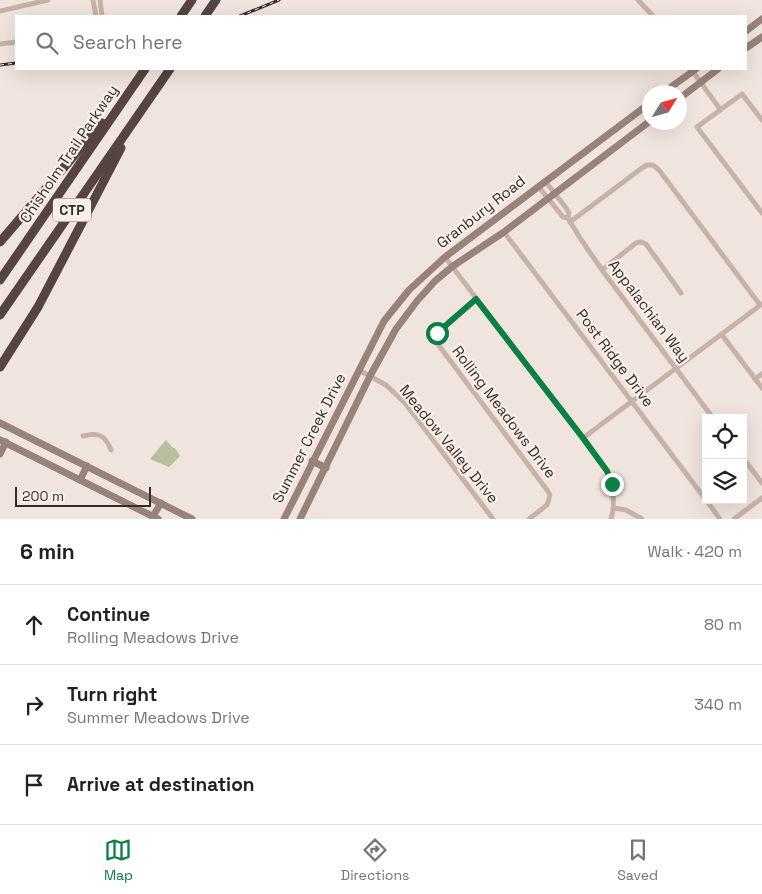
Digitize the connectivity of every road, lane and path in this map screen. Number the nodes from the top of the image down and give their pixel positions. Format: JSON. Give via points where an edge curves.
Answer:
{"nodes":[{"id":1,"x":48,"y":0,"type":"edge"},
{"id":2,"x":93,"y":0,"type":"edge"},
{"id":3,"x":100,"y":0,"type":"edge"},
{"id":4,"x":192,"y":0,"type":"edge"},
{"id":5,"x":216,"y":0,"type":"edge"},
{"id":6,"x":638,"y":0,"type":"edge"},
{"id":7,"x":0,"y":11,"type":"edge"},
{"id":8,"x":96,"y":15,"type":"edge"},
{"id":9,"x":102,"y":15,"type":"edge"},
{"id":10,"x":182,"y":15,"type":"edge"},
{"id":11,"x":206,"y":15,"type":"edge"},
{"id":12,"x":652,"y":15,"type":"edge"},
{"id":13,"x":762,"y":19,"type":"edge"},
{"id":14,"x":747,"y":30,"type":"edge"},
{"id":15,"x":762,"y":36,"type":"edge"},
{"id":16,"x":15,"y":42,"type":"edge"},
{"id":17,"x":0,"y":44,"type":"edge"},
{"id":18,"x":747,"y":47,"type":"edge"},
{"id":19,"x":144,"y":70,"type":"edge"},
{"id":20,"x":169,"y":70,"type":"edge"},
{"id":21,"x":693,"y":70,"type":"edge"},
{"id":22,"x":717,"y":70,"type":"edge"},
{"id":23,"x":700,"y":82,"type":"junction"},
{"id":24,"x":673,"y":85,"type":"edge"},
{"id":25,"x":128,"y":92,"type":"junction"},
{"id":26,"x":687,"y":92,"type":"edge"},
{"id":27,"x":144,"y":106,"type":"junction"},
{"id":28,"x":642,"y":109,"type":"edge"},
{"id":29,"x":720,"y":110,"type":"junction"},
{"id":30,"x":762,"y":120,"type":"edge"},
{"id":31,"x":642,"y":127,"type":"edge"},
{"id":32,"x":545,"y":180,"type":"junction"},
{"id":33,"x":538,"y":186,"type":"junction"},
{"id":34,"x":554,"y":193,"type":"junction"},
{"id":35,"x":548,"y":199,"type":"junction"},
{"id":36,"x":762,"y":213,"type":"edge"},
{"id":37,"x":569,"y":220,"type":"junction"},
{"id":38,"x":504,"y":232,"type":"junction"},
{"id":39,"x":0,"y":242,"type":"edge"},
{"id":40,"x":445,"y":257,"type":"junction"},
{"id":41,"x":453,"y":266,"type":"junction"},
{"id":42,"x":602,"y":270,"type":"junction"},
{"id":43,"x":0,"y":280,"type":"edge"},
{"id":44,"x":680,"y":293,"type":"dead end"},
{"id":45,"x":476,"y":299,"type":"junction"},
{"id":46,"x":761,"y":305,"type":"edge"},
{"id":47,"x":0,"y":315,"type":"edge"},
{"id":48,"x":722,"y":335,"type":"junction"},
{"id":49,"x":0,"y":366,"type":"edge"},
{"id":50,"x":677,"y":369,"type":"junction"},
{"id":51,"x":359,"y":370,"type":"junction"},
{"id":52,"x":762,"y":374,"type":"edge"},
{"id":53,"x":370,"y":376,"type":"junction"},
{"id":54,"x":755,"y":379,"type":"junction"},
{"id":55,"x":762,"y":388,"type":"edge"},
{"id":56,"x":632,"y":402,"type":"junction"},
{"id":57,"x":710,"y":414,"type":"edge"},
{"id":58,"x":0,"y":423,"type":"edge"},
{"id":59,"x":83,"y":436,"type":"dead end"},
{"id":60,"x":583,"y":438,"type":"junction"},
{"id":61,"x":3,"y":441,"type":"edge"},
{"id":62,"x":111,"y":450,"type":"dead end"},
{"id":63,"x":0,"y":454,"type":"edge"},
{"id":64,"x":744,"y":459,"type":"edge"},
{"id":65,"x":312,"y":461,"type":"junction"},
{"id":66,"x":87,"y":466,"type":"junction"},
{"id":67,"x":326,"y":468,"type":"junction"},
{"id":68,"x":80,"y":480,"type":"junction"},
{"id":69,"x":762,"y":483,"type":"edge"},
{"id":70,"x":702,"y":495,"type":"edge"},
{"id":71,"x":762,"y":498,"type":"edge"},
{"id":72,"x":161,"y":503,"type":"junction"},
{"id":73,"x":709,"y":504,"type":"edge"},
{"id":74,"x":614,"y":508,"type":"junction"},
{"id":75,"x":155,"y":518,"type":"edge"},
{"id":76,"x":192,"y":519,"type":"edge"},
{"id":77,"x":284,"y":519,"type":"edge"},
{"id":78,"x":300,"y":519,"type":"edge"},
{"id":79,"x":493,"y":519,"type":"edge"},
{"id":80,"x":529,"y":519,"type":"edge"},
{"id":81,"x":610,"y":519,"type":"edge"},
{"id":82,"x":642,"y":519,"type":"edge"},
{"id":83,"x":720,"y":519,"type":"edge"},
{"id":84,"x":734,"y":519,"type":"edge"}],
"edges":[{"from":1,"to":7,"type":"street"},
{"from":2,"to":8,"type":"street"},
{"from":3,"to":9,"type":"street"},
{"from":4,"to":10,"type":"highway"},
{"from":5,"to":11,"type":"highway"},
{"from":6,"to":12,"type":"street"},
{"from":13,"to":14,"type":"main road"},
{"from":15,"to":18,"type":"main road"},
{"from":16,"to":17,"type":"street"},
{"from":19,"to":25,"type":"highway","name":"Chisholm Trail Parkway","number":"CTP"},
{"from":20,"to":27,"type":"highway","number":"CTP"},
{"from":21,"to":23,"type":"street"},
{"from":21,"to":24,"type":"main road"},
{"from":22,"to":23,"type":"main road"},
{"from":23,"to":26,"type":"main road"},
{"from":23,"to":29,"type":"street"},
{"from":25,"to":39,"type":"highway"},
{"from":25,"to":43,"type":"highway","name":"Chisholm Trail Parkway","number":"CTP"},
{"from":27,"to":47,"type":"highway","number":"CTP"},
{"from":27,"to":49,"type":"highway","via":[[38,307]]},
{"from":28,"to":32,"type":"main road","name":"Granbury Road"},
{"from":29,"to":30,"type":"street","via":[[742,94]]},
{"from":29,"to":36,"type":"street","via":[[697,127]]},
{"from":31,"to":34,"type":"main road","name":"Granbury Road"},
{"from":32,"to":33,"type":"main road","name":"Granbury Road"},
{"from":32,"to":34,"type":"street","name":"Appalachian Way"},
{"from":33,"to":35,"type":"street","name":"Appalachian Way"},
{"from":33,"to":40,"type":"main road","name":"Granbury Road"},
{"from":34,"to":35,"type":"main road","name":"Granbury Road"},
{"from":34,"to":37,"type":"street","name":"Appalachian Way","via":[[569,213]]},
{"from":35,"to":37,"type":"street","name":"Appalachian Way"},
{"from":35,"to":38,"type":"main road","name":"Granbury Road"},
{"from":37,"to":42,"type":"street","name":"Appalachian Way"},
{"from":37,"to":46,"type":"street","via":[[642,168],[653,165]]},
{"from":38,"to":41,"type":"main road","name":"Granbury Road"},
{"from":38,"to":56,"type":"street","name":"Post Ridge Drive"},
{"from":40,"to":41,"type":"street"},
{"from":40,"to":51,"type":"main road","name":"Granbury Road","via":[[397,303]]},
{"from":41,"to":45,"type":"street"},
{"from":41,"to":53,"type":"main road","name":"Granbury Road","via":[[417,301],[396,329]]},
{"from":42,"to":44,"type":"street","via":[[641,242],[646,244]]},
{"from":42,"to":50,"type":"street","name":"Appalachian Way"},
{"from":45,"to":60,"type":"street"},
{"from":45,"to":80,"type":"street","name":"Rolling Meadows Drive","via":[[437,333],[437,344],[550,495],[547,505]]},
{"from":46,"to":48,"type":"street"},
{"from":48,"to":50,"type":"street"},
{"from":48,"to":54,"type":"street"},
{"from":50,"to":56,"type":"street"},
{"from":50,"to":57,"type":"street","name":"Appalachian Way"},
{"from":51,"to":53,"type":"street","name":"Meadow Valley Drive"},
{"from":51,"to":65,"type":"main road","name":"Summer Creek Drive"},
{"from":52,"to":54,"type":"street"},
{"from":53,"to":67,"type":"main road","name":"Summer Creek Drive"},
{"from":53,"to":79,"type":"street","name":"Meadow Valley Drive","via":[[405,403]]},
{"from":54,"to":55,"type":"street"},
{"from":56,"to":60,"type":"street"},
{"from":56,"to":70,"type":"street","name":"Post Ridge Drive"},
{"from":58,"to":66,"type":"main road"},
{"from":59,"to":62,"type":"street","via":[[100,435],[107,440]]},
{"from":60,"to":74,"type":"street","via":[[607,471]]},
{"from":61,"to":63,"type":"main road"},
{"from":61,"to":68,"type":"main road"},
{"from":64,"to":69,"type":"street"},
{"from":65,"to":67,"type":"main road"},
{"from":65,"to":77,"type":"main road","name":"Summer Creek Drive"},
{"from":66,"to":68,"type":"main road"},
{"from":66,"to":72,"type":"main road"},
{"from":67,"to":78,"type":"main road","name":"Summer Creek Drive"},
{"from":68,"to":75,"type":"main road"},
{"from":71,"to":84,"type":"street"},
{"from":72,"to":75,"type":"main road"},
{"from":72,"to":76,"type":"main road"},
{"from":73,"to":83,"type":"street","name":"Post Ridge Drive"},
{"from":74,"to":81,"type":"street"},
{"from":74,"to":82,"type":"street","via":[[626,510]]}]}
